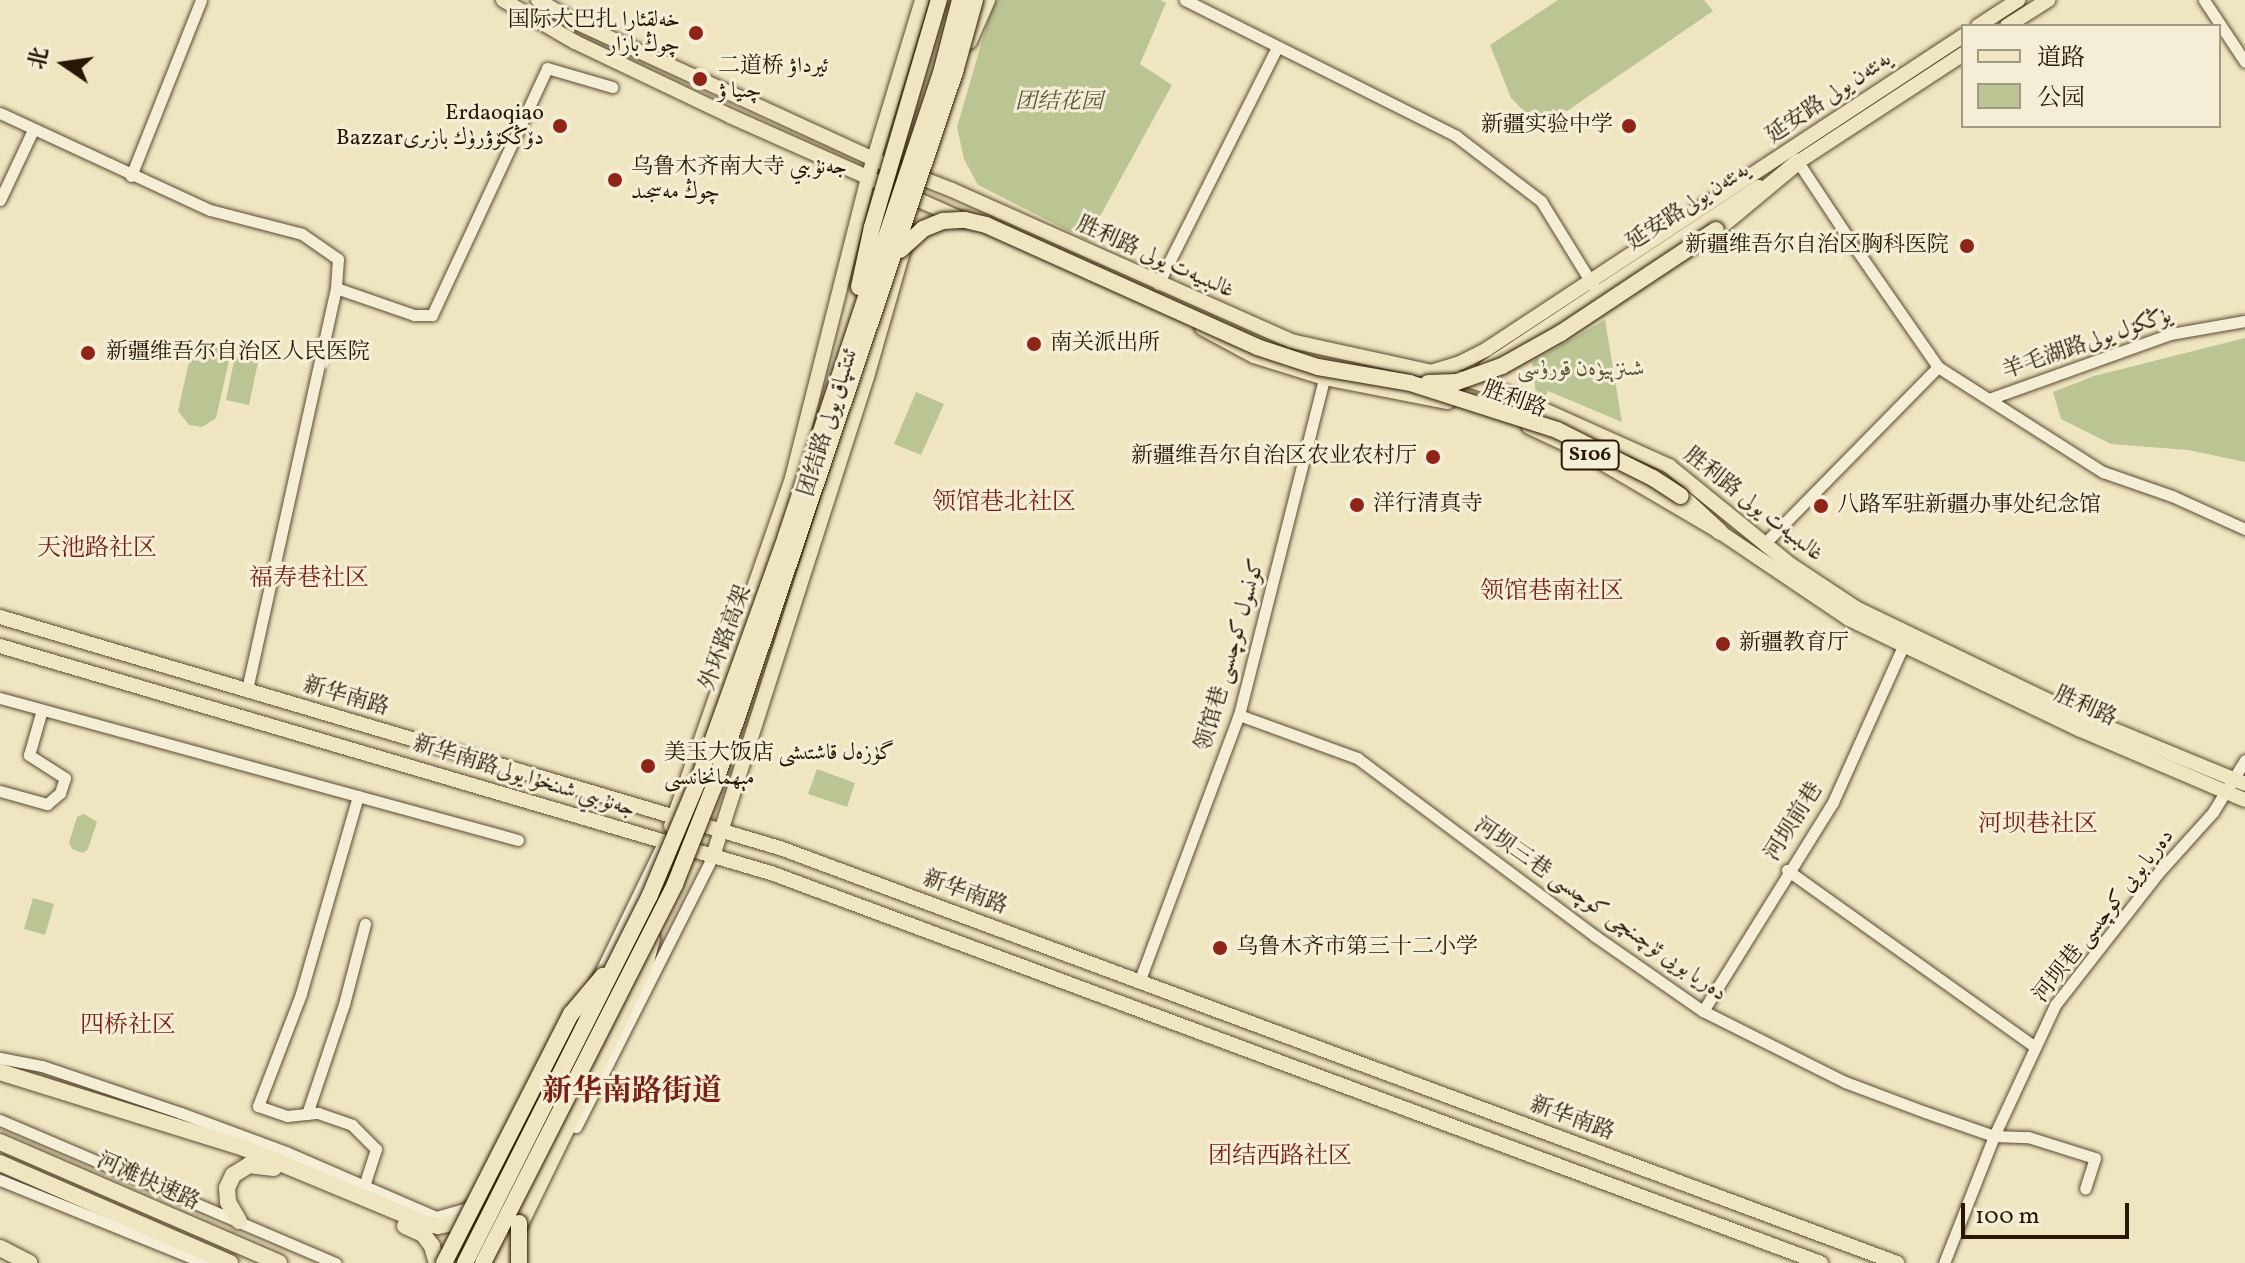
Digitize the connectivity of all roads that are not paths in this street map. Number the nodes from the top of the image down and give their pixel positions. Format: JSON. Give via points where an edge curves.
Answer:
{"nodes":[{"id":1,"x":201,"y":0,"type":"edge"},
{"id":2,"x":503,"y":0,"type":"edge"},
{"id":3,"x":538,"y":0,"type":"edge"},
{"id":4,"x":922,"y":0,"type":"edge"},
{"id":5,"x":939,"y":0,"type":"edge"},
{"id":6,"x":960,"y":0,"type":"edge"},
{"id":7,"x":977,"y":0,"type":"edge"},
{"id":8,"x":987,"y":0,"type":"edge"},
{"id":9,"x":1185,"y":0,"type":"edge"},
{"id":10,"x":2018,"y":0,"type":"edge"},
{"id":11,"x":2048,"y":0,"type":"edge"},
{"id":12,"x":2204,"y":0,"type":"edge"},
{"id":13,"x":1981,"y":24,"type":"edge"},
{"id":14,"x":2010,"y":24,"type":"edge"},
{"id":15,"x":2220,"y":24,"type":"edge"},
{"id":16,"x":2221,"y":26,"type":"edge"},
{"id":17,"x":1961,"y":37,"type":"edge"},
{"id":18,"x":1277,"y":47,"type":"junction"},
{"id":19,"x":1961,"y":55,"type":"edge"},
{"id":20,"x":2245,"y":62,"type":"edge"},
{"id":21,"x":955,"y":72,"type":"junction"},
{"id":22,"x":612,"y":87,"type":"dead end"},
{"id":23,"x":0,"y":113,"type":"edge"},
{"id":24,"x":33,"y":130,"type":"junction"},
{"id":25,"x":873,"y":159,"type":"junction"},
{"id":26,"x":1798,"y":162,"type":"junction"},
{"id":27,"x":131,"y":176,"type":"junction"},
{"id":28,"x":868,"y":178,"type":"junction"},
{"id":29,"x":924,"y":179,"type":"junction"},
{"id":30,"x":918,"y":198,"type":"junction"},
{"id":31,"x":0,"y":200,"type":"edge"},
{"id":32,"x":886,"y":281,"type":"junction"},
{"id":33,"x":1158,"y":284,"type":"junction"},
{"id":34,"x":1594,"y":286,"type":"junction"},
{"id":35,"x":336,"y":288,"type":"junction"},
{"id":36,"x":2245,"y":321,"type":"edge"},
{"id":37,"x":1938,"y":367,"type":"junction"},
{"id":38,"x":1433,"y":371,"type":"junction"},
{"id":39,"x":839,"y":373,"type":"junction"},
{"id":40,"x":1324,"y":378,"type":"junction"},
{"id":41,"x":1468,"y":380,"type":"junction"},
{"id":42,"x":1410,"y":383,"type":"junction"},
{"id":43,"x":1438,"y":399,"type":"junction"},
{"id":44,"x":1989,"y":399,"type":"junction"},
{"id":45,"x":2245,"y":529,"type":"edge"},
{"id":46,"x":1720,"y":532,"type":"junction"},
{"id":47,"x":1764,"y":544,"type":"junction"},
{"id":48,"x":0,"y":617,"type":"edge"},
{"id":49,"x":0,"y":646,"type":"edge"},
{"id":50,"x":1903,"y":646,"type":"junction"},
{"id":51,"x":247,"y":691,"type":"junction"},
{"id":52,"x":0,"y":698,"type":"edge"},
{"id":53,"x":42,"y":710,"type":"junction"},
{"id":54,"x":1239,"y":715,"type":"junction"},
{"id":55,"x":2245,"y":760,"type":"edge"},
{"id":56,"x":2236,"y":785,"type":"edge"},
{"id":57,"x":0,"y":791,"type":"edge"},
{"id":58,"x":358,"y":796,"type":"junction"},
{"id":59,"x":2245,"y":800,"type":"edge"},
{"id":60,"x":675,"y":817,"type":"junction"},
{"id":61,"x":723,"y":831,"type":"junction"},
{"id":62,"x":518,"y":840,"type":"dead end"},
{"id":63,"x":664,"y":841,"type":"junction"},
{"id":64,"x":713,"y":856,"type":"junction"},
{"id":65,"x":1787,"y":870,"type":"junction"},
{"id":66,"x":660,"y":913,"type":"junction"},
{"id":67,"x":365,"y":924,"type":"dead end"},
{"id":68,"x":986,"y":925,"type":"junction"},
{"id":69,"x":976,"y":949,"type":"junction"},
{"id":70,"x":621,"y":953,"type":"junction"},
{"id":71,"x":1139,"y":982,"type":"junction"},
{"id":72,"x":1703,"y":1011,"type":"junction"},
{"id":73,"x":2035,"y":1047,"type":"junction"},
{"id":74,"x":0,"y":1058,"type":"edge"},
{"id":75,"x":0,"y":1072,"type":"edge"},
{"id":76,"x":307,"y":1114,"type":"junction"},
{"id":77,"x":0,"y":1120,"type":"edge"},
{"id":78,"x":1994,"y":1136,"type":"junction"},
{"id":79,"x":0,"y":1142,"type":"edge"},
{"id":80,"x":0,"y":1163,"type":"edge"},
{"id":81,"x":0,"y":1180,"type":"edge"},
{"id":82,"x":364,"y":1186,"type":"junction"},
{"id":83,"x":496,"y":1187,"type":"junction"},
{"id":84,"x":2085,"y":1188,"type":"dead end"},
{"id":85,"x":468,"y":1215,"type":"junction"},
{"id":86,"x":239,"y":1221,"type":"junction"},
{"id":87,"x":519,"y":1223,"type":"junction"},
{"id":88,"x":0,"y":1248,"type":"edge"},
{"id":89,"x":29,"y":1263,"type":"edge"},
{"id":90,"x":205,"y":1263,"type":"edge"},
{"id":91,"x":230,"y":1263,"type":"edge"},
{"id":92,"x":279,"y":1263,"type":"edge"},
{"id":93,"x":336,"y":1263,"type":"edge"},
{"id":94,"x":437,"y":1263,"type":"edge"},
{"id":95,"x":444,"y":1263,"type":"edge"},
{"id":96,"x":462,"y":1263,"type":"edge"},
{"id":97,"x":483,"y":1263,"type":"edge"},
{"id":98,"x":504,"y":1263,"type":"edge"},
{"id":99,"x":519,"y":1263,"type":"edge"},
{"id":100,"x":1821,"y":1263,"type":"edge"},
{"id":101,"x":1897,"y":1263,"type":"edge"},
{"id":102,"x":1944,"y":1263,"type":"edge"}],
"edges":[{"from":1,"to":27,"type":"street"},
{"from":2,"to":28,"type":"main road","name":"胜利路","via":[[575,42]]},
{"from":3,"to":25,"type":"main road","name":"胜利路 غالىبىيەت يولى"},
{"from":4,"to":25,"type":"main road","name":"团结路 ئىتتىپاق يولى"},
{"from":5,"to":39,"type":"highway","bridge":true,"via":[[872,227]]},
{"from":6,"to":39,"type":"highway","name":"外环路高架","bridge":true,"via":[[942,69]]},
{"from":7,"to":21,"type":"highway","name":"外环路高架","bridge":true},
{"from":7,"to":29,"type":"main road","name":"团结路 ئىتتىپاق يولى"},
{"from":8,"to":21,"type":"highway","bridge":true},
{"from":9,"to":18,"type":"street"},
{"from":10,"to":13,"type":"main road"},
{"from":11,"to":14,"type":"main road"},
{"from":12,"to":15,"type":"street"},
{"from":16,"to":20,"type":"street"},
{"from":17,"to":34,"type":"main road","name":"延安路 يەنئەن يولى"},
{"from":18,"to":33,"type":"street"},
{"from":18,"to":34,"type":"street","via":[[1456,136],[1541,201]]},
{"from":19,"to":26,"type":"main road","name":"延安路يەنئەن يولى"},
{"from":21,"to":32,"type":"highway","name":"外环路高架","bridge":true},
{"from":22,"to":35,"type":"street","via":[[547,68],[432,315],[414,315]]},
{"from":23,"to":24,"type":"street"},
{"from":24,"to":27,"type":"street"},
{"from":24,"to":31,"type":"street"},
{"from":25,"to":28,"type":"main road","name":"团结路 ئىتتىپاق يولى"},
{"from":25,"to":29,"type":"main road","name":"胜利路 غالىبىيەت يولى","number":"S106"},
{"from":26,"to":34,"type":"main road","name":"延安路يەنئەن يولى"},
{"from":26,"to":37,"type":"street"},
{"from":26,"to":42,"type":"highway","bridge":true,"via":[[1716,230],[1561,333],[1502,366],[1457,382]]},
{"from":27,"to":35,"type":"street","via":[[210,210],[302,234],[338,259]]},
{"from":28,"to":30,"type":"main road","name":"胜利路","number":"S106"},
{"from":28,"to":60,"type":"main road","name":"团结路 ئىتتىپاق يولى","via":[[792,478]]},
{"from":29,"to":30,"type":"main road","name":"团结路 ئىتتىپاق يولى"},
{"from":29,"to":33,"type":"main road","name":"胜利路 غالىبىيەت يولى","number":"S106"},
{"from":30,"to":40,"type":"main road","name":"胜利路","number":"S106","via":[[1186,319],[1254,356]]},
{"from":30,"to":61,"type":"main road","name":"团结路 ئىتتىپاق يولى"},
{"from":32,"to":42,"type":"highway","bridge":true,"via":[[906,242],[933,225],[965,220],[1257,347],[1318,367]]},
{"from":32,"to":66,"type":"highway","name":"外环路高架","bridge":true,"via":[[714,786]]},
{"from":33,"to":38,"type":"main road","name":"胜利路 غالىبىيەت يولى","number":"S106","via":[[1291,341]]},
{"from":34,"to":38,"type":"main road","name":"延安路 يەنئەن يولى","via":[[1487,349]]},
{"from":34,"to":41,"type":"main road","name":"延安路يەنئەن يولى"},
{"from":35,"to":51,"type":"street"},
{"from":36,"to":44,"type":"street","name":"羊毛湖路يۇڭكۆل يولى","via":[[2171,334]]},
{"from":37,"to":44,"type":"street"},
{"from":37,"to":47,"type":"street"},
{"from":38,"to":41,"type":"main road","name":"胜利路 غالىبىيەت يولى","number":"S106"},
{"from":39,"to":70,"type":"highway","name":"外环路高架","bridge":true,"via":[[698,781]]},
{"from":40,"to":43,"type":"main road","name":"胜利路","number":"S106"},
{"from":40,"to":54,"type":"street","name":"领馆巷 كونسول كوچىسى"},
{"from":41,"to":43,"type":"main road","name":"延安路يەنئەن يولى"},
{"from":41,"to":47,"type":"main road","name":"胜利路 غالىبىيەت يولى","number":"S106","via":[[1669,466]]},
{"from":42,"to":46,"type":"highway","bridge":true,"via":[[1557,430],[1653,478]]},
{"from":43,"to":46,"type":"main road","name":"胜利路","number":"S106","via":[[1523,424]]},
{"from":44,"to":45,"type":"street","via":[[2103,472]]},
{"from":46,"to":50,"type":"main road","name":"胜利路","number":"S106","via":[[1849,619]]},
{"from":47,"to":56,"type":"main road","name":"胜利路 غالىبىيەت يولى","number":"S106","via":[[1856,608]]},
{"from":48,"to":51,"type":"main road","name":"新华南路"},
{"from":49,"to":63,"type":"main road","name":"新华南路جەنۇبىي شىنخۇا يولى"},
{"from":50,"to":56,"type":"main road","name":"胜利路","number":"S106","via":[[2081,730]]},
{"from":50,"to":65,"type":"street","name":"河坝前巷","via":[[1833,802]]},
{"from":51,"to":60,"type":"main road","name":"新华南路"},
{"from":52,"to":53,"type":"street"},
{"from":53,"to":57,"type":"street","via":[[29,755],[65,778],[60,793],[47,804]]},
{"from":53,"to":58,"type":"street"},
{"from":54,"to":71,"type":"street","name":"领馆巷 كونسول كوچىسى"},
{"from":54,"to":72,"type":"street","name":"河坝三巷 دەريا بويى ئۈچىنچى كوچىسى","via":[[1357,758]]},
{"from":55,"to":56,"type":"street","name":"河坝巷 دەريا بويى كوچىسى"},
{"from":56,"to":59,"type":"main road","name":"胜利路"},
{"from":56,"to":73,"type":"street","name":"河坝巷 دەريا بويى كوچىسى","via":[[2055,1005]]},
{"from":58,"to":62,"type":"street"},
{"from":58,"to":76,"type":"street","via":[[301,994],[258,1106],[287,1116]]},
{"from":60,"to":61,"type":"main road","name":"新华南路"},
{"from":60,"to":63,"type":"main road","name":"团结路 ئىتتىپاق يولى"},
{"from":61,"to":64,"type":"main road","name":"团结路 ئىتتىپاق يولى"},
{"from":61,"to":68,"type":"main road","name":"新华南路"},
{"from":63,"to":64,"type":"main road","name":"新华南路جەنۇبىي شىنخۇا يولى"},
{"from":63,"to":83,"type":"street"},
{"from":64,"to":69,"type":"main road"},
{"from":64,"to":98,"type":"street"},
{"from":65,"to":72,"type":"street","name":"河坝前巷"},
{"from":65,"to":73,"type":"street"},
{"from":66,"to":87,"type":"highway","bridge":true,"via":[[645,965]]},
{"from":66,"to":97,"type":"highway","name":"外环路高架","bridge":true},
{"from":67,"to":76,"type":"street"},
{"from":68,"to":69,"type":"main road"},
{"from":68,"to":71,"type":"main road","name":"新华南路"},
{"from":69,"to":100,"type":"main road"},
{"from":70,"to":85,"type":"highway","bridge":true,"via":[[571,1014]]},
{"from":70,"to":96,"type":"highway","name":"外环路高架","bridge":true},
{"from":71,"to":101,"type":"main road","name":"新华南路"},
{"from":72,"to":78,"type":"street","name":"河坝三巷 دەريا بويى ئۈچىنچى كوچىسى","via":[[1845,1082]]},
{"from":73,"to":78,"type":"street","name":"河坝巷 دەريا بويى كوچىسى"},
{"from":74,"to":82,"type":"street","via":[[42,1066],[181,1113]]},
{"from":75,"to":85,"type":"highway","via":[[244,1148],[424,1223],[438,1226]]},
{"from":76,"to":82,"type":"street","via":[[352,1125],[376,1149]]},
{"from":77,"to":86,"type":"street"},
{"from":78,"to":84,"type":"street","name":"河坝三巷 دەريا بويى ئۈچىنچى كوچىسى","via":[[2028,1137],[2095,1158]]},
{"from":78,"to":102,"type":"street","name":"河坝巷 دەريا بويى كوچىسى"},
{"from":79,"to":92,"type":"highway","name":"河滩快速路"},
{"from":80,"to":91,"type":"highway","name":"河滩快速路"},
{"from":81,"to":90,"type":"street"},
{"from":82,"to":83,"type":"street","via":[[436,1217],[467,1208]]},
{"from":83,"to":96,"type":"street"},
{"from":85,"to":95,"type":"highway","bridge":true},
{"from":86,"to":93,"type":"street"},
{"from":86,"to":94,"type":"highway","via":[[227,1188],[233,1175],[261,1164],[423,1234]]},
{"from":87,"to":98,"type":"highway"},
{"from":87,"to":99,"type":"highway","bridge":true},
{"from":88,"to":89,"type":"highway"}]}
